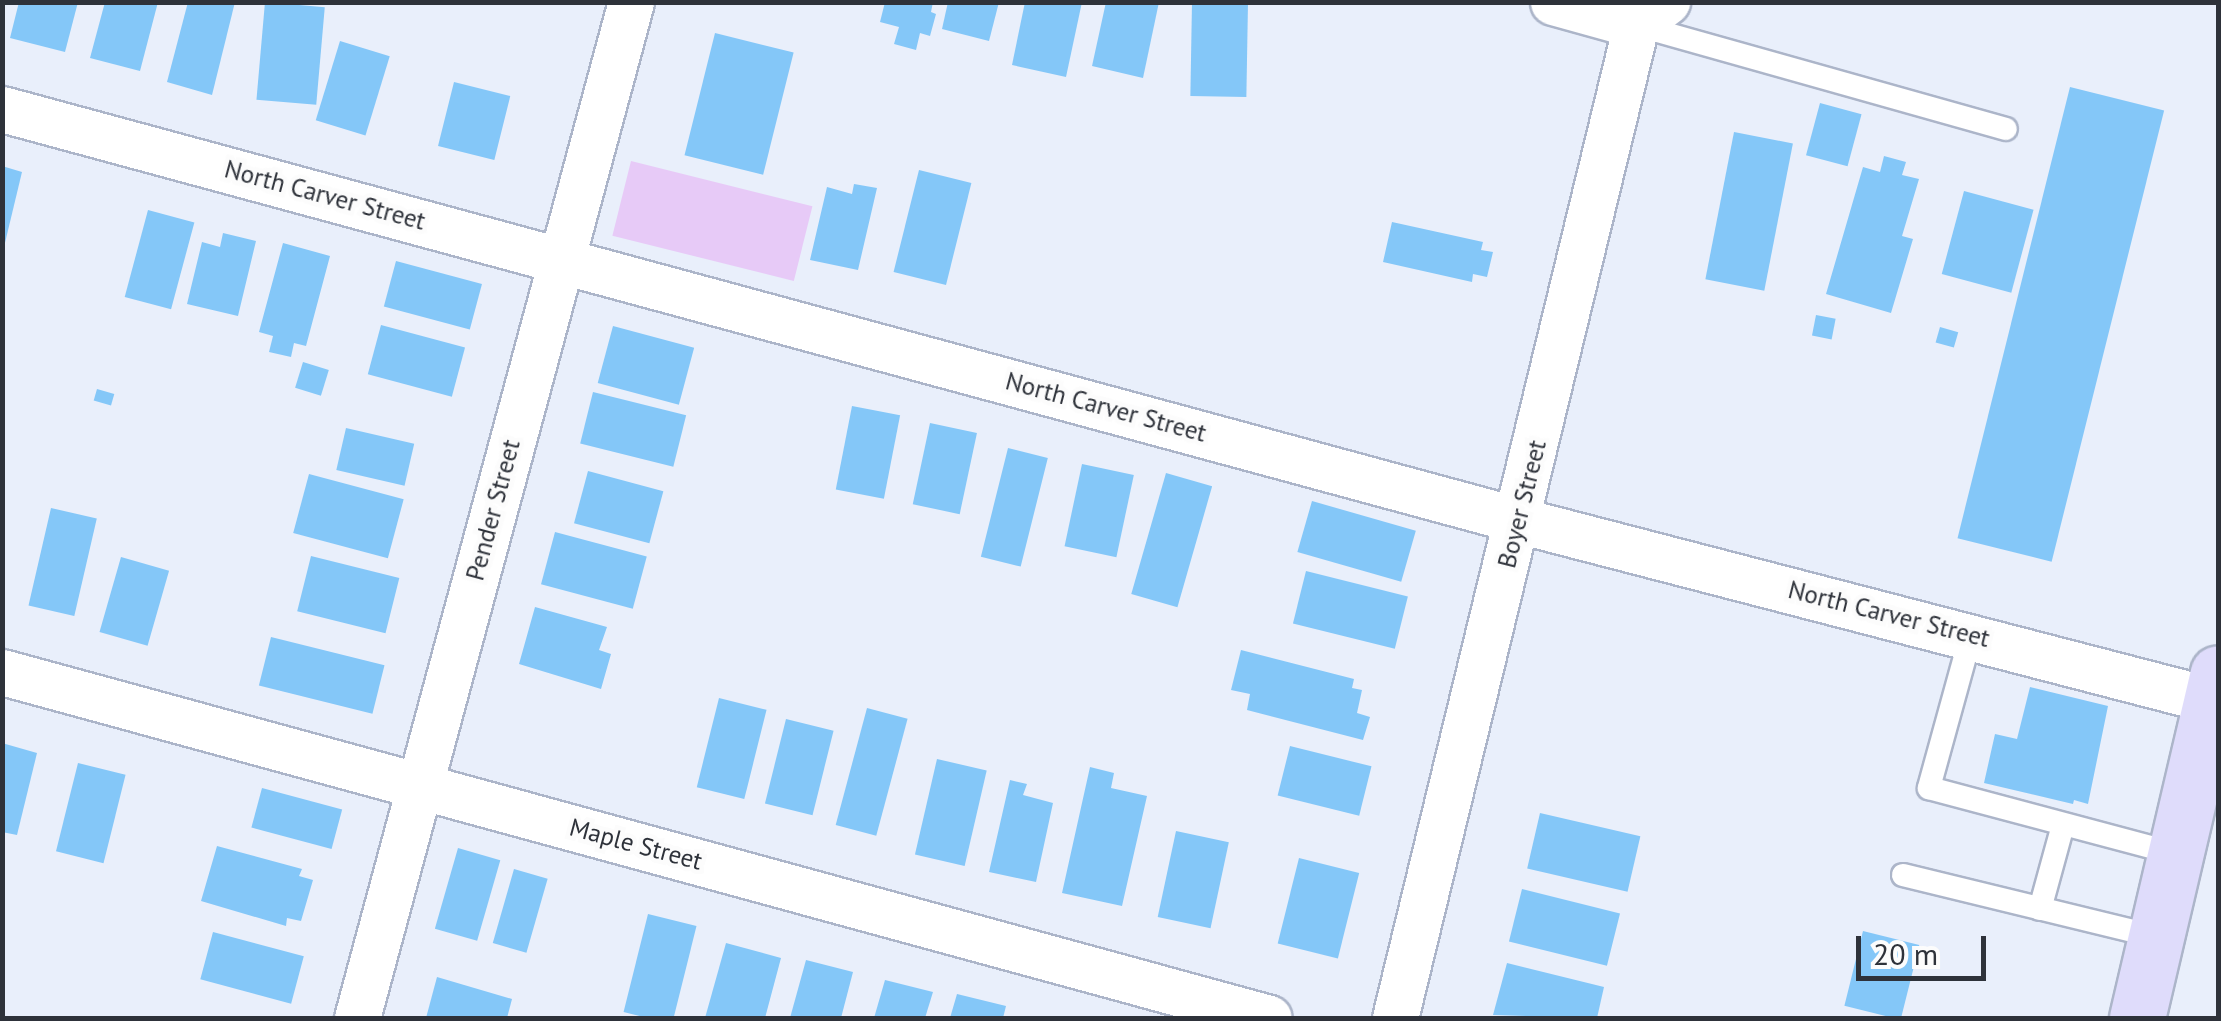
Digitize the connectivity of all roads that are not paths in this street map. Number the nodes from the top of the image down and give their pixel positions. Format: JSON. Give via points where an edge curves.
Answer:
{"nodes":[{"id":1,"x":632,"y":2,"type":"edge"},
{"id":2,"x":1554,"y":2,"type":"edge"},
{"id":3,"x":1651,"y":14,"type":"edge"},
{"id":4,"x":2,"y":108,"type":"edge"},
{"id":5,"x":2006,"y":128,"type":"dead end"},
{"id":6,"x":560,"y":258,"type":"junction"},
{"id":7,"x":1518,"y":520,"type":"junction"},
{"id":8,"x":1970,"y":635,"type":"junction"},
{"id":9,"x":2,"y":672,"type":"edge"},
{"id":10,"x":2215,"y":686,"type":"edge"},
{"id":11,"x":421,"y":784,"type":"junction"},
{"id":12,"x":2063,"y":825,"type":"junction"},
{"id":13,"x":2180,"y":840,"type":"junction"},
{"id":14,"x":1903,"y":875,"type":"dead end"},
{"id":15,"x":2040,"y":909,"type":"junction"},
{"id":16,"x":2158,"y":937,"type":"junction"},
{"id":17,"x":357,"y":1018,"type":"edge"},
{"id":18,"x":1269,"y":1018,"type":"edge"},
{"id":19,"x":1395,"y":1018,"type":"edge"},
{"id":20,"x":2136,"y":1018,"type":"edge"},
{"id":21,"x":2176,"y":1018,"type":"edge"}],
"edges":[{"from":1,"to":6,"type":"street","name":"Pender Street"},
{"from":2,"to":3,"type":"street"},
{"from":3,"to":5,"type":"lane"},
{"from":3,"to":7,"type":"street","name":"Boyer Street"},
{"from":4,"to":6,"type":"street","name":"North Carver Street"},
{"from":6,"to":7,"type":"street","name":"North Carver Street"},
{"from":6,"to":11,"type":"street","name":"Pender Street"},
{"from":7,"to":8,"type":"street","name":"North Carver Street"},
{"from":7,"to":19,"type":"street","name":"Boyer Street"},
{"from":8,"to":10,"type":"street","name":"North Carver Street"},
{"from":8,"to":12,"type":"lane","via":[[1928,788]]},
{"from":9,"to":11,"type":"street","name":"Maple Street"},
{"from":10,"to":13,"type":"main road"},
{"from":11,"to":17,"type":"street","name":"Pender Street"},
{"from":11,"to":18,"type":"street","name":"Maple Street"},
{"from":12,"to":13,"type":"lane"},
{"from":12,"to":15,"type":"lane"},
{"from":13,"to":16,"type":"main road"},
{"from":13,"to":21,"type":"main road"},
{"from":14,"to":15,"type":"lane"},
{"from":15,"to":16,"type":"lane"},
{"from":16,"to":20,"type":"main road"}]}
